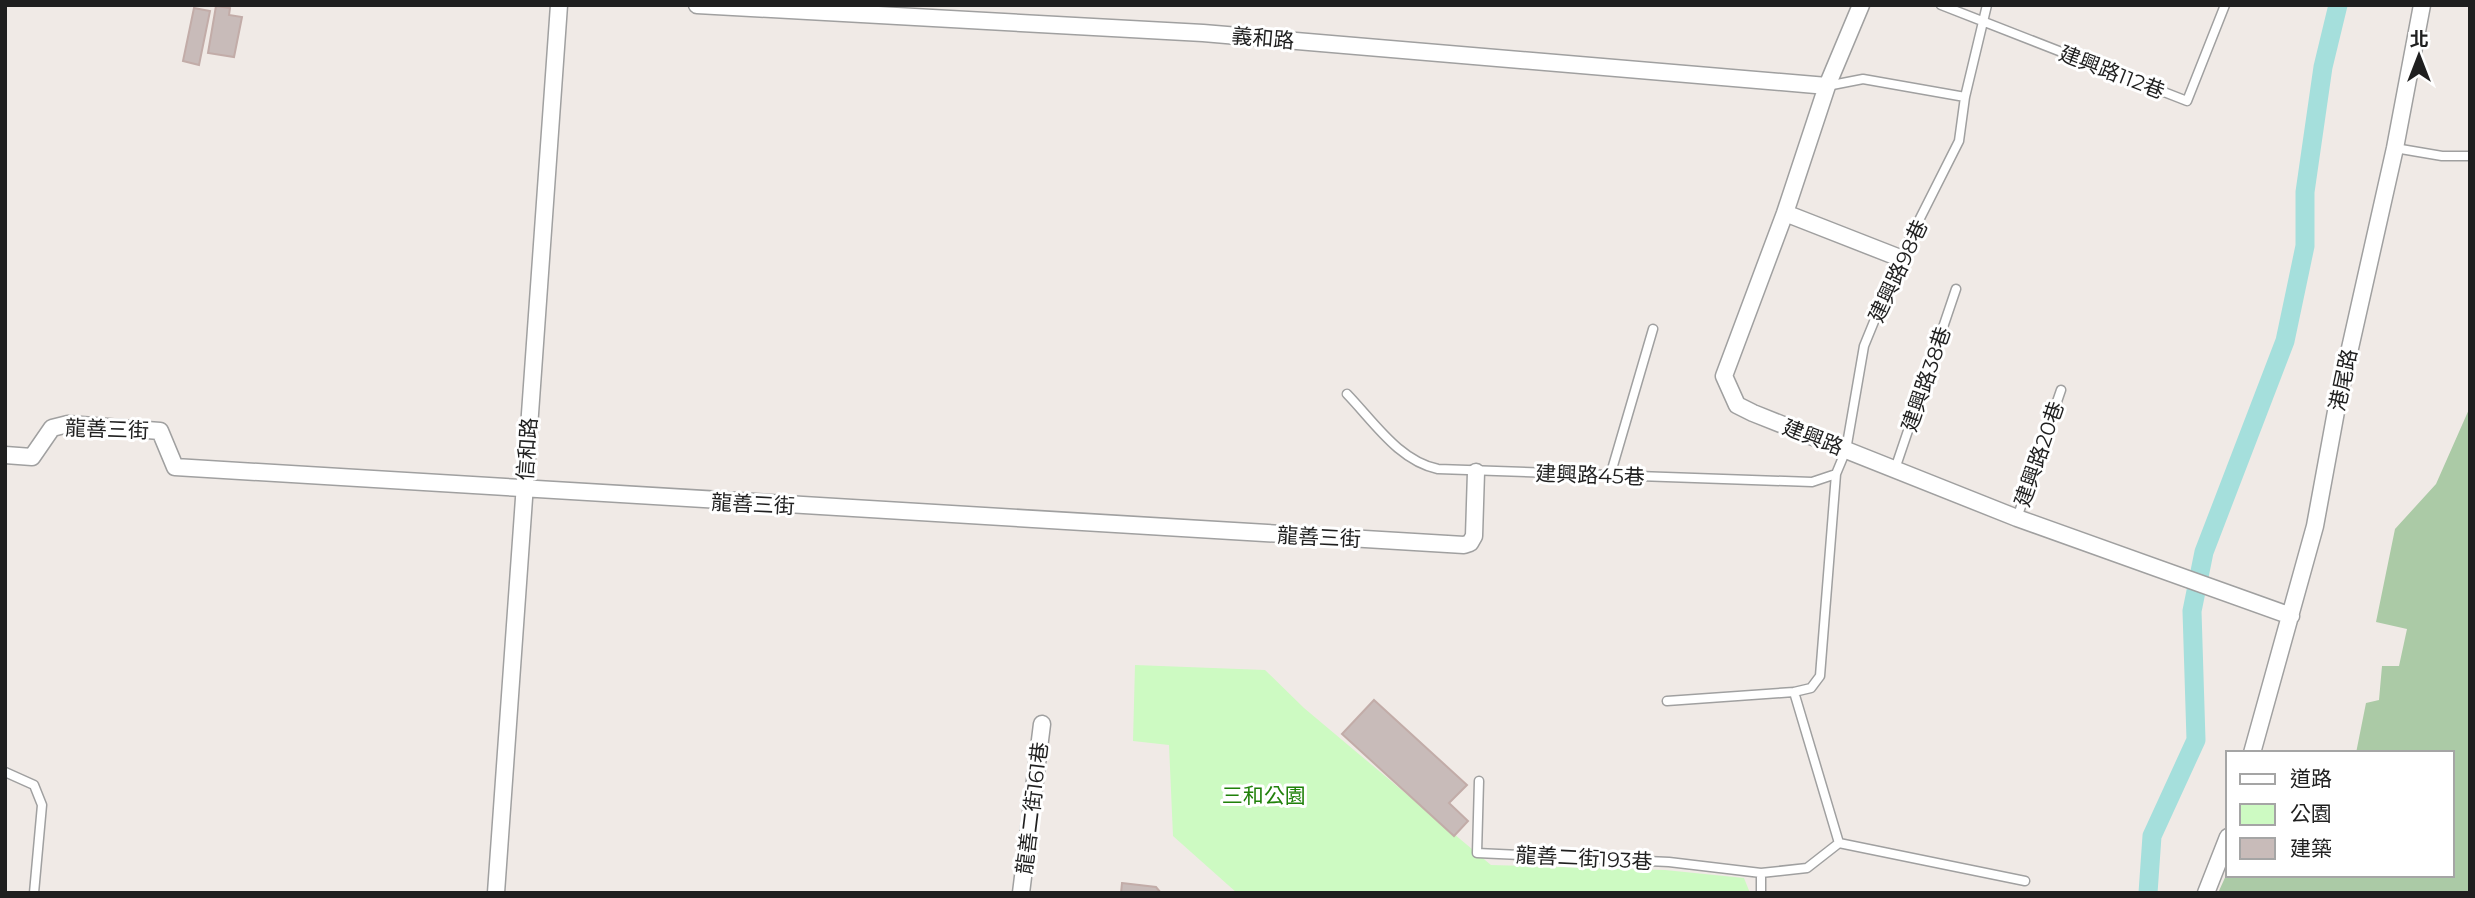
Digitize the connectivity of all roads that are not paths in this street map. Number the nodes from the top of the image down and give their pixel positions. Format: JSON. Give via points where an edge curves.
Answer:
{"nodes":[{"id":1,"x":559,"y":5,"type":"edge"},
{"id":2,"x":697,"y":5,"type":"edge"},
{"id":3,"x":1861,"y":5,"type":"edge"},
{"id":4,"x":1941,"y":5,"type":"edge"},
{"id":5,"x":1987,"y":5,"type":"edge"},
{"id":6,"x":2225,"y":5,"type":"edge"},
{"id":7,"x":2422,"y":5,"type":"edge"},
{"id":8,"x":1981,"y":22,"type":"junction"},
{"id":9,"x":1827,"y":86,"type":"junction"},
{"id":10,"x":1965,"y":97,"type":"junction"},
{"id":11,"x":2395,"y":148,"type":"junction"},
{"id":12,"x":2470,"y":156,"type":"edge"},
{"id":13,"x":1785,"y":214,"type":"junction"},
{"id":14,"x":1900,"y":258,"type":"junction"},
{"id":15,"x":1956,"y":289,"type":"dead end"},
{"id":16,"x":1653,"y":329,"type":"dead end"},
{"id":17,"x":2061,"y":390,"type":"dead end"},
{"id":18,"x":1348,"y":394,"type":"dead end"},
{"id":19,"x":1846,"y":450,"type":"junction"},
{"id":20,"x":5,"y":455,"type":"edge"},
{"id":21,"x":1895,"y":469,"type":"junction"},
{"id":22,"x":1476,"y":472,"type":"junction"},
{"id":23,"x":1836,"y":474,"type":"junction"},
{"id":24,"x":1610,"y":476,"type":"junction"},
{"id":25,"x":525,"y":490,"type":"junction"},
{"id":26,"x":2017,"y":518,"type":"junction"},
{"id":27,"x":2291,"y":616,"type":"junction"},
{"id":28,"x":1794,"y":692,"type":"junction"},
{"id":29,"x":1667,"y":701,"type":"dead end"},
{"id":30,"x":1042,"y":724,"type":"dead end"},
{"id":31,"x":2253,"y":751,"type":"edge"},
{"id":32,"x":5,"y":772,"type":"edge"},
{"id":33,"x":1479,"y":781,"type":"dead end"},
{"id":34,"x":2226,"y":841,"type":"edge"},
{"id":35,"x":1839,"y":843,"type":"junction"},
{"id":36,"x":1761,"y":873,"type":"junction"},
{"id":37,"x":2025,"y":881,"type":"dead end"},
{"id":38,"x":34,"y":893,"type":"edge"},
{"id":39,"x":496,"y":893,"type":"edge"},
{"id":40,"x":1021,"y":893,"type":"edge"},
{"id":41,"x":1761,"y":893,"type":"edge"},
{"id":42,"x":2206,"y":893,"type":"edge"}],
"edges":[{"from":1,"to":25,"type":"street","name":"信和路"},
{"from":2,"to":9,"type":"street","name":"義和路","via":[[1203,33]]},
{"from":3,"to":9,"type":"street","name":"建興路"},
{"from":4,"to":8,"type":"lane","name":"建興路112巷"},
{"from":5,"to":8,"type":"lane","name":"建興路98巷"},
{"from":6,"to":8,"type":"lane","name":"建興路112巷","via":[[2187,101]]},
{"from":7,"to":11,"type":"street","name":"港尾路"},
{"from":8,"to":10,"type":"lane","name":"建興路98巷"},
{"from":9,"to":10,"type":"lane","via":[[1863,79]]},
{"from":9,"to":13,"type":"street","name":"建興路"},
{"from":10,"to":14,"type":"lane","name":"建興路98巷","via":[[1959,141]]},
{"from":11,"to":12,"type":"lane"},
{"from":11,"to":27,"type":"street","name":"港尾路","via":[[2315,526]]},
{"from":13,"to":14,"type":"street"},
{"from":13,"to":19,"type":"street","name":"建興路","via":[[1724,376],[1737,405]]},
{"from":14,"to":19,"type":"lane","name":"建興路98巷","via":[[1864,346]]},
{"from":15,"to":21,"type":"lane","name":"建興路38巷"},
{"from":16,"to":24,"type":"lane"},
{"from":17,"to":26,"type":"lane","name":"建興路20巷"},
{"from":18,"to":22,"type":"lane","name":"建興路45巷","via":[[1419,466]]},
{"from":19,"to":21,"type":"street","name":"建興路"},
{"from":19,"to":23,"type":"lane"},
{"from":20,"to":25,"type":"street","name":"龍善三街","via":[[33,457],[52,428],[107,427],[160,431],[175,467]]},
{"from":21,"to":26,"type":"street","name":"建興路"},
{"from":22,"to":24,"type":"lane","name":"建興路45巷"},
{"from":22,"to":25,"type":"street","name":"龍善三街","via":[[1474,536],[1464,545]]},
{"from":23,"to":24,"type":"lane","name":"建興路45巷","via":[[1812,482]]},
{"from":23,"to":28,"type":"lane","via":[[1820,676],[1811,688]]},
{"from":25,"to":39,"type":"street","name":"信和路"},
{"from":26,"to":27,"type":"street","name":"建興路"},
{"from":27,"to":31,"type":"street","name":"港尾路"},
{"from":28,"to":29,"type":"lane"},
{"from":28,"to":35,"type":"lane"},
{"from":30,"to":40,"type":"street","name":"龍善二街161巷"},
{"from":32,"to":38,"type":"lane","via":[[34,785],[42,805]]},
{"from":33,"to":36,"type":"lane","name":"龍善二街193巷","via":[[1477,853],[1669,862]]},
{"from":34,"to":42,"type":"street"},
{"from":35,"to":36,"type":"lane","name":"龍善二街193巷","via":[[1807,868]]},
{"from":35,"to":37,"type":"lane"},
{"from":36,"to":41,"type":"lane"}]}
